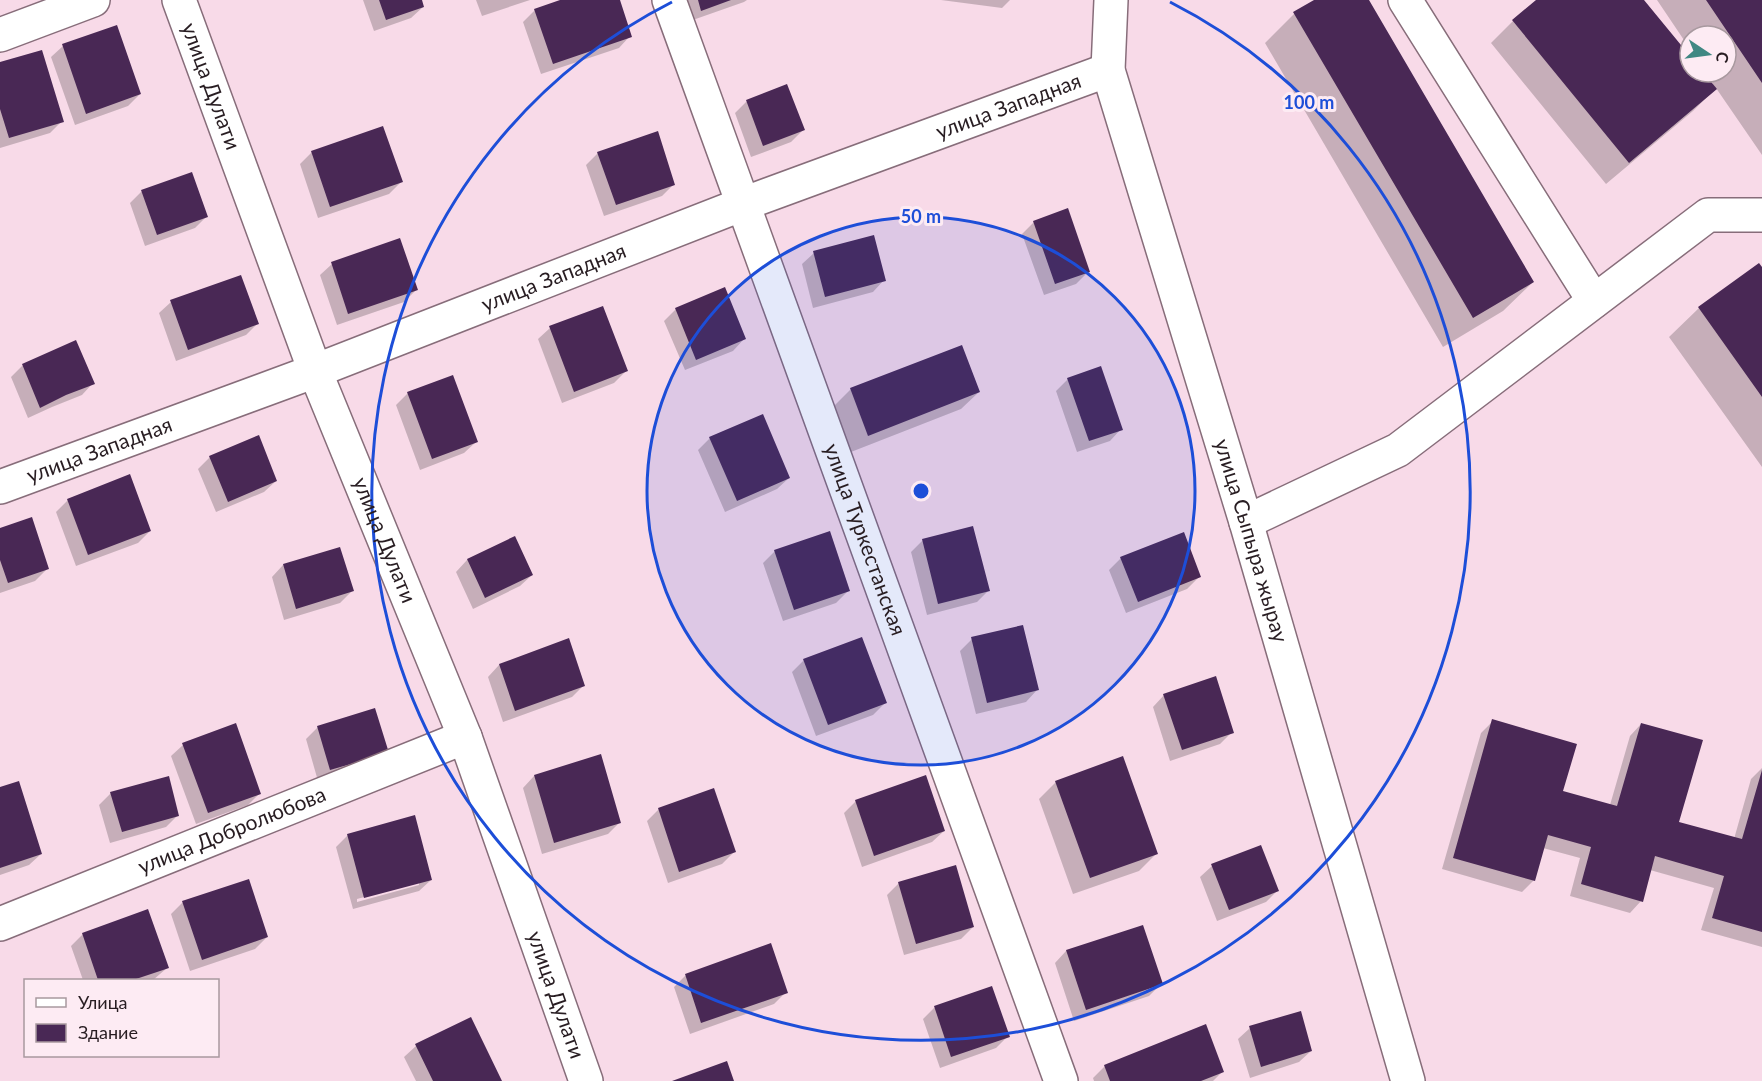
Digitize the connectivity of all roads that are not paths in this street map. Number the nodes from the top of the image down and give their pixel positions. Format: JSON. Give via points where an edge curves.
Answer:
{"nodes":[{"id":1,"x":93,"y":0,"type":"edge"},
{"id":2,"x":179,"y":0,"type":"edge"},
{"id":3,"x":669,"y":0,"type":"edge"},
{"id":4,"x":1111,"y":0,"type":"edge"},
{"id":5,"x":1405,"y":0,"type":"edge"},
{"id":6,"x":0,"y":35,"type":"edge"},
{"id":7,"x":1108,"y":70,"type":"junction"},
{"id":8,"x":743,"y":204,"type":"junction"},
{"id":9,"x":1762,"y":215,"type":"edge"},
{"id":10,"x":1594,"y":302,"type":"junction"},
{"id":11,"x":315,"y":371,"type":"junction"},
{"id":12,"x":0,"y":487,"type":"edge"},
{"id":13,"x":1246,"y":522,"type":"junction"},
{"id":14,"x":465,"y":737,"type":"junction"},
{"id":15,"x":0,"y":924,"type":"edge"},
{"id":16,"x":586,"y":1081,"type":"edge"},
{"id":17,"x":1061,"y":1081,"type":"edge"},
{"id":18,"x":1408,"y":1081,"type":"edge"}],
"edges":[{"from":1,"to":6,"type":"street"},
{"from":2,"to":11,"type":"street","name":"улица Дулати"},
{"from":3,"to":8,"type":"street","name":"улица Туркестанская"},
{"from":4,"to":7,"type":"street","name":"улица Сыпыра жырау"},
{"from":5,"to":10,"type":"street"},
{"from":7,"to":8,"type":"street","name":"улица Западная"},
{"from":7,"to":13,"type":"street","name":"улица Сыпыра жырау"},
{"from":8,"to":11,"type":"street","name":"улица Западная"},
{"from":8,"to":17,"type":"street","name":"улица Туркестанская"},
{"from":9,"to":10,"type":"street","via":[[1708,215]]},
{"from":10,"to":13,"type":"street","via":[[1398,450]]},
{"from":11,"to":12,"type":"street","name":"улица Западная"},
{"from":11,"to":14,"type":"street","name":"улица Дулати"},
{"from":13,"to":18,"type":"street","name":"улица Сыпыра жырау"},
{"from":14,"to":15,"type":"street","name":"улица Добролюбова"},
{"from":14,"to":16,"type":"street","name":"улица Дулати"}]}
